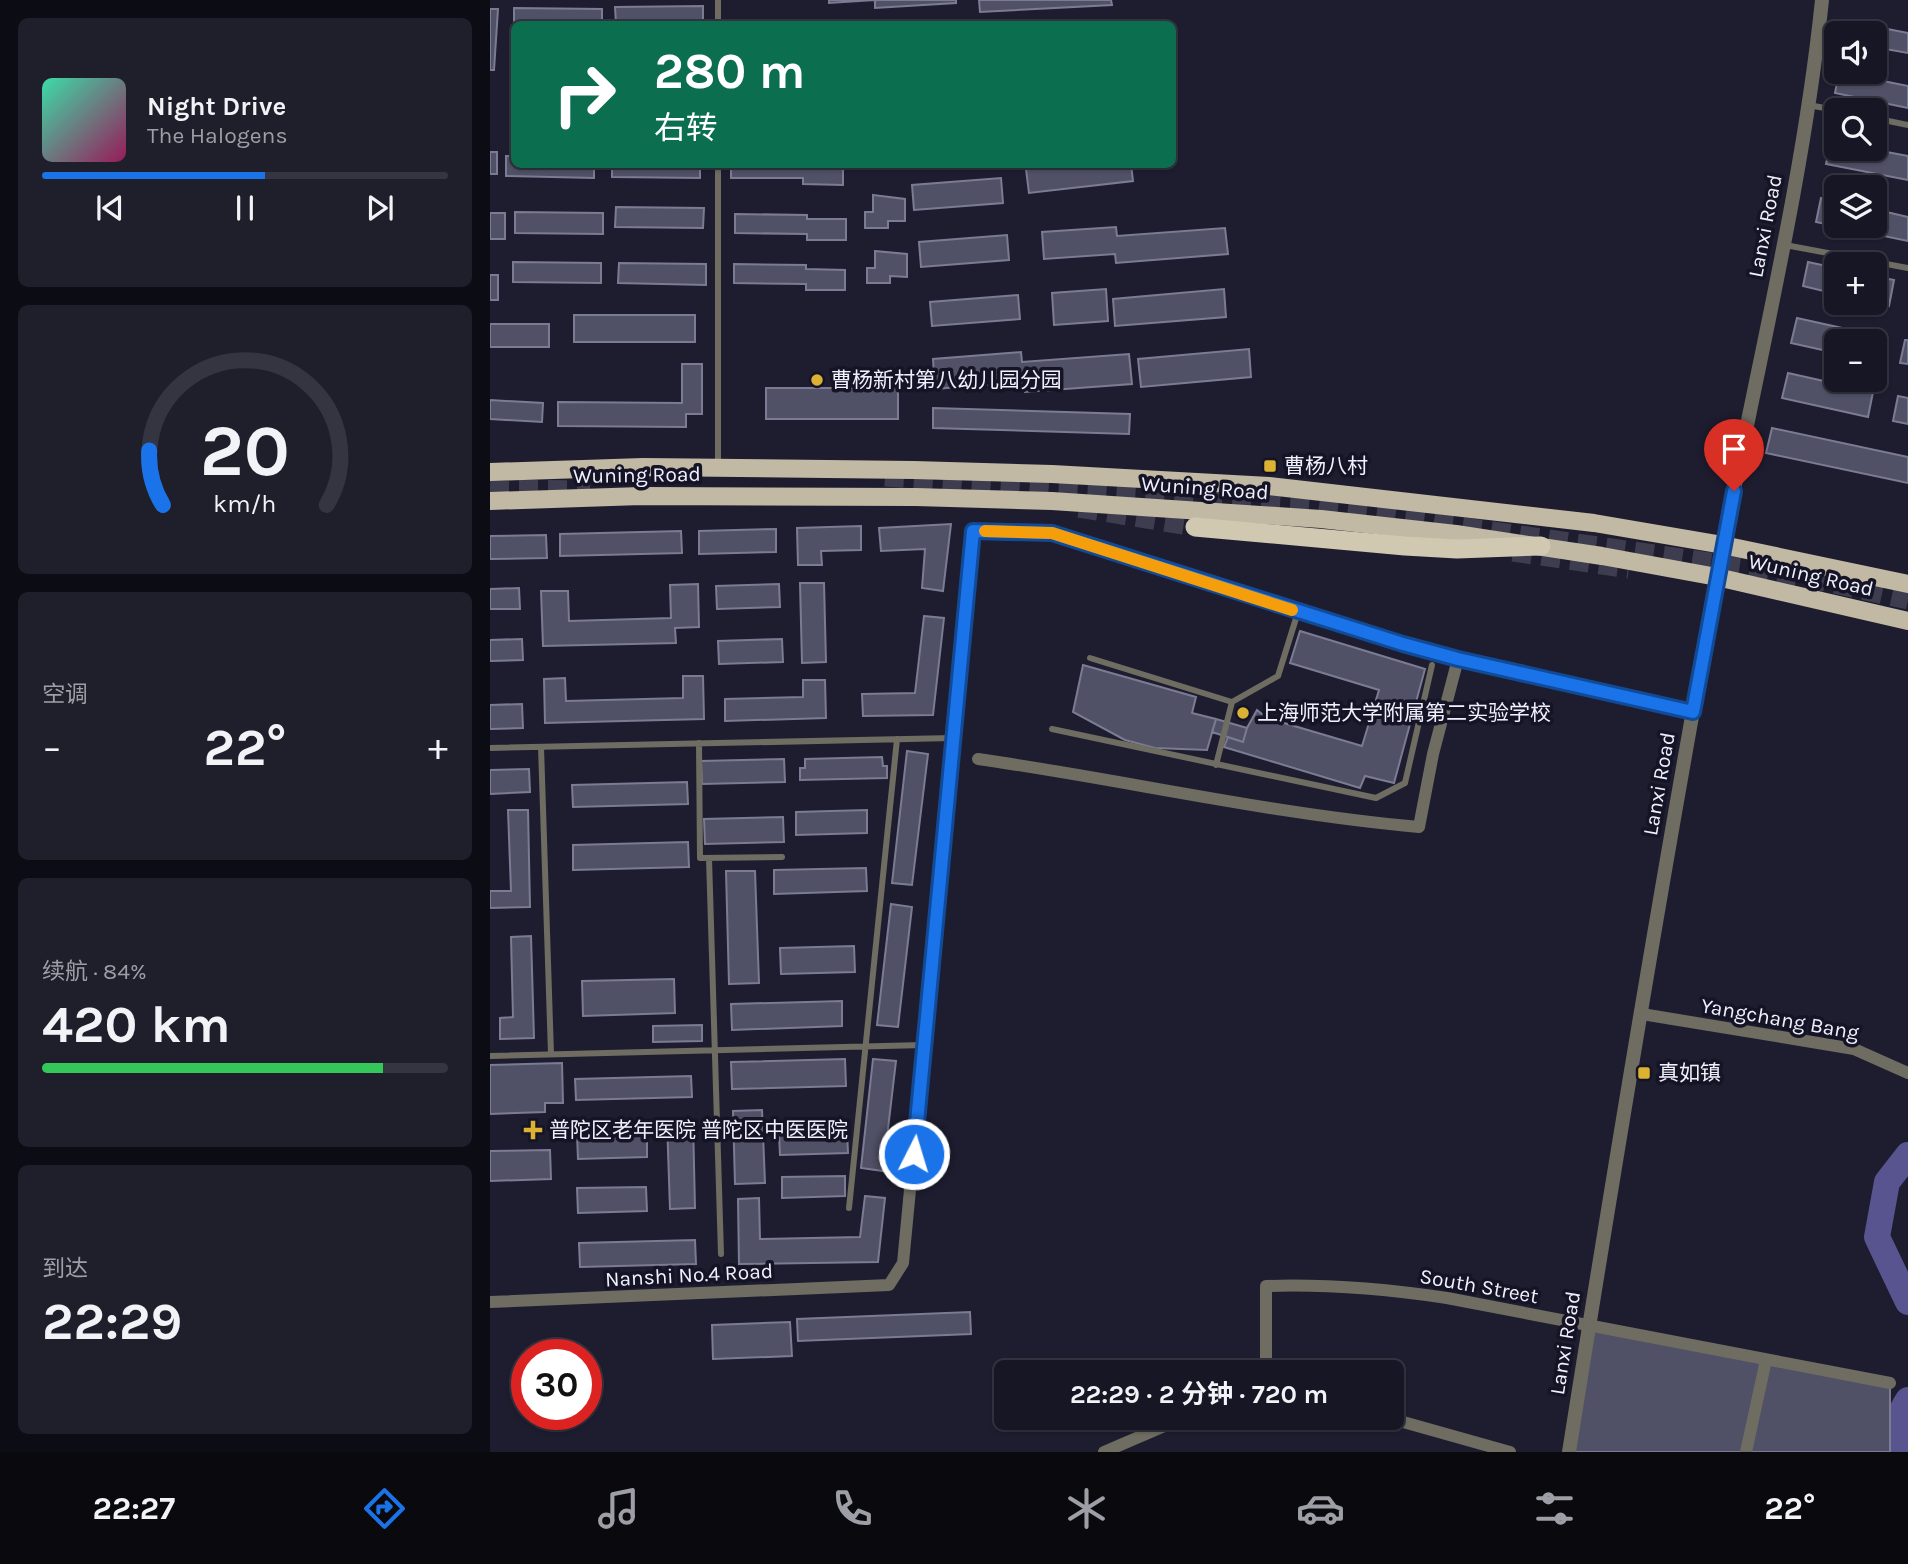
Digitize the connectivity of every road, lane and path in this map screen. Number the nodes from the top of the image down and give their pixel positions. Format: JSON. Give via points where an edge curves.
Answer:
{"nodes":[{"id":1,"x":718,"y":0,"type":"edge"},
{"id":2,"x":1822,"y":0,"type":"edge"},
{"id":3,"x":718,"y":21,"type":"edge"},
{"id":4,"x":1808,"y":105,"type":"junction"},
{"id":5,"x":1824,"y":108,"type":"edge"},
{"id":6,"x":1887,"y":121,"type":"edge"},
{"id":7,"x":1908,"y":125,"type":"edge"},
{"id":8,"x":718,"y":168,"type":"edge"},
{"id":9,"x":1783,"y":244,"type":"junction"},
{"id":10,"x":1908,"y":268,"type":"edge"},
{"id":11,"x":718,"y":468,"type":"junction"},
{"id":12,"x":490,"y":472,"type":"edge"},
{"id":13,"x":490,"y":501,"type":"edge"},
{"id":14,"x":1195,"y":527,"type":"tunnel mouth"},
{"id":15,"x":1723,"y":545,"type":"junction"},
{"id":16,"x":1541,"y":546,"type":"junction"},
{"id":17,"x":1717,"y":577,"type":"junction"},
{"id":18,"x":1908,"y":584,"type":"edge"},
{"id":19,"x":1298,"y":612,"type":"junction"},
{"id":20,"x":1908,"y":621,"type":"edge"},
{"id":21,"x":1090,"y":658,"type":"dead end"},
{"id":22,"x":1458,"y":659,"type":"junction"},
{"id":23,"x":1432,"y":665,"type":"dead end"},
{"id":24,"x":1232,"y":702,"type":"junction"},
{"id":25,"x":1693,"y":712,"type":"junction"},
{"id":26,"x":1052,"y":729,"type":"dead end"},
{"id":27,"x":953,"y":738,"type":"junction"},
{"id":28,"x":897,"y":739,"type":"junction"},
{"id":29,"x":699,"y":743,"type":"junction"},
{"id":30,"x":541,"y":747,"type":"junction"},
{"id":31,"x":490,"y":748,"type":"edge"},
{"id":32,"x":978,"y":760,"type":"dead end"},
{"id":33,"x":1216,"y":765,"type":"junction"},
{"id":34,"x":782,"y":857,"type":"dead end"},
{"id":35,"x":709,"y":858,"type":"junction"},
{"id":36,"x":1642,"y":1014,"type":"junction"},
{"id":37,"x":924,"y":1045,"type":"junction"},
{"id":38,"x":866,"y":1047,"type":"junction"},
{"id":39,"x":715,"y":1051,"type":"junction"},
{"id":40,"x":551,"y":1055,"type":"junction"},
{"id":41,"x":490,"y":1056,"type":"edge"},
{"id":42,"x":1908,"y":1073,"type":"edge"},
{"id":43,"x":849,"y":1208,"type":"dead end"},
{"id":44,"x":720,"y":1254,"type":"dead end"},
{"id":45,"x":490,"y":1302,"type":"edge"},
{"id":46,"x":1589,"y":1326,"type":"junction"},
{"id":47,"x":1266,"y":1360,"type":"edge"},
{"id":48,"x":1766,"y":1360,"type":"junction"},
{"id":49,"x":1890,"y":1383,"type":"dead end"},
{"id":50,"x":1404,"y":1422,"type":"edge"},
{"id":51,"x":1155,"y":1430,"type":"edge"},
{"id":52,"x":1104,"y":1452,"type":"edge"},
{"id":53,"x":1510,"y":1452,"type":"edge"},
{"id":54,"x":1569,"y":1452,"type":"edge"},
{"id":55,"x":1746,"y":1452,"type":"edge"}],
"edges":[{"from":1,"to":3,"type":"lane"},
{"from":2,"to":4,"type":"street","name":"Lanxi Road"},
{"from":4,"to":5,"type":"lane"},
{"from":4,"to":9,"type":"street","name":"Lanxi Road"},
{"from":6,"to":7,"type":"lane"},
{"from":8,"to":11,"type":"lane"},
{"from":9,"to":10,"type":"lane"},
{"from":9,"to":15,"type":"street","name":"Lanxi Road"},
{"from":11,"to":12,"type":"main road","name":"Wuning Road"},
{"from":11,"to":15,"type":"main road","name":"Wuning Road","via":[[1052,474],[1269,486],[1594,523]]},
{"from":13,"to":16,"type":"main road","name":"Wuning Road","via":[[641,496],[1052,501],[1321,519]]},
{"from":14,"to":16,"type":"highway","via":[[1457,549]]},
{"from":15,"to":17,"type":"street","name":"Lanxi Road"},
{"from":15,"to":18,"type":"main road","name":"Wuning Road"},
{"from":16,"to":17,"type":"main road","name":"Wuning Road"},
{"from":17,"to":20,"type":"main road","name":"Wuning Road"},
{"from":17,"to":25,"type":"street","name":"Lanxi Road"},
{"from":19,"to":22,"type":"street"},
{"from":19,"to":24,"type":"lane","via":[[1278,676]]},
{"from":19,"to":27,"type":"street","via":[[1052,533],[973,531]]},
{"from":21,"to":24,"type":"lane"},
{"from":22,"to":25,"type":"street"},
{"from":22,"to":32,"type":"street","via":[[1419,827],[1314,816]]},
{"from":23,"to":33,"type":"lane","via":[[1405,783],[1376,798]]},
{"from":24,"to":33,"type":"lane"},
{"from":25,"to":36,"type":"street","name":"Lanxi Road"},
{"from":26,"to":33,"type":"lane"},
{"from":27,"to":28,"type":"lane"},
{"from":27,"to":37,"type":"street"},
{"from":28,"to":29,"type":"lane"},
{"from":28,"to":38,"type":"lane"},
{"from":29,"to":30,"type":"lane"},
{"from":29,"to":35,"type":"lane","via":[[700,858]]},
{"from":30,"to":31,"type":"lane"},
{"from":30,"to":40,"type":"lane"},
{"from":34,"to":35,"type":"lane"},
{"from":35,"to":39,"type":"lane"},
{"from":36,"to":42,"type":"street","name":"Yangchang Bang","via":[[1854,1049]]},
{"from":36,"to":46,"type":"street","name":"Lanxi Road"},
{"from":37,"to":38,"type":"lane"},
{"from":37,"to":45,"type":"street","name":"Nanshi No.4 Road","via":[[903,1263],[889,1285]]},
{"from":38,"to":39,"type":"lane"},
{"from":38,"to":43,"type":"lane"},
{"from":39,"to":40,"type":"lane"},
{"from":39,"to":44,"type":"lane"},
{"from":40,"to":41,"type":"lane"},
{"from":46,"to":47,"type":"street","name":"South Street","via":[[1387,1289],[1266,1286]]},
{"from":46,"to":48,"type":"street","name":"South Street"},
{"from":46,"to":54,"type":"street","name":"Lanxi Road"},
{"from":48,"to":49,"type":"street","name":"South Street"},
{"from":48,"to":55,"type":"street"},
{"from":50,"to":53,"type":"street"},
{"from":51,"to":52,"type":"street"}]}
